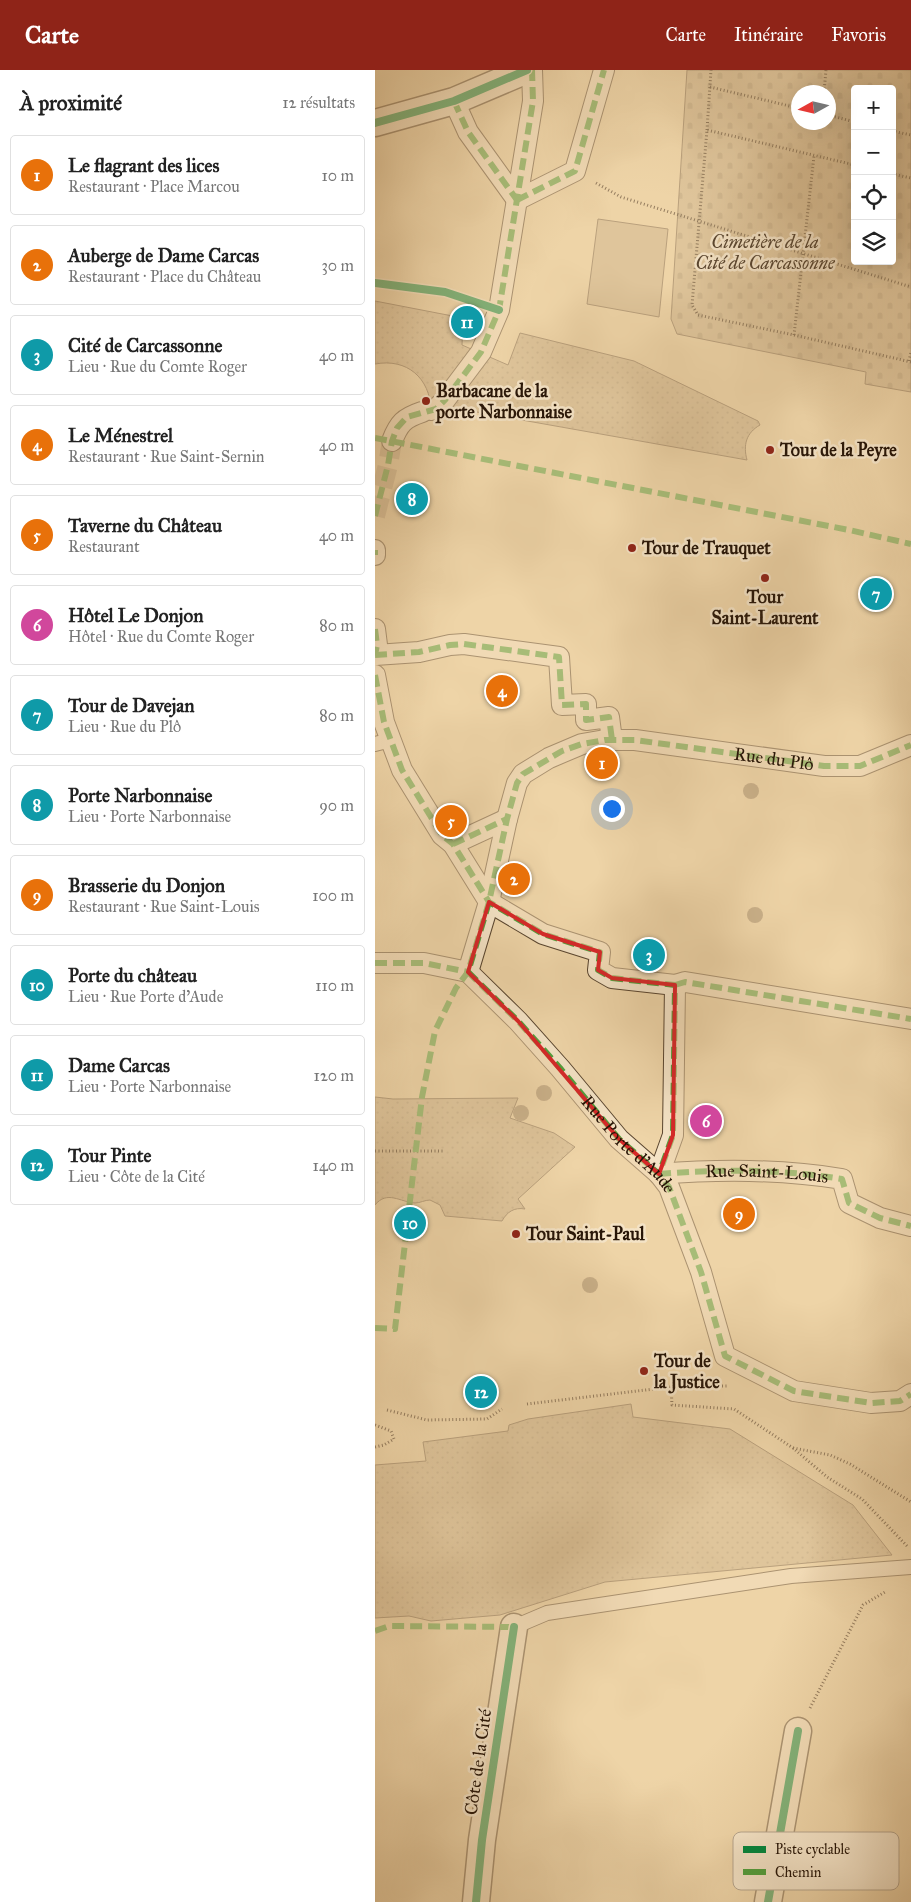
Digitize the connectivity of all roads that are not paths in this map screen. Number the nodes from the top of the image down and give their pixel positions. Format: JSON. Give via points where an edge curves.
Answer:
{"nodes":[{"id":1,"x":527,"y":70,"type":"edge"},
{"id":2,"x":532,"y":70,"type":"edge"},
{"id":3,"x":604,"y":70,"type":"edge"},
{"id":4,"x":454,"y":101,"type":"junction"},
{"id":5,"x":375,"y":122,"type":"edge"},
{"id":6,"x":517,"y":200,"type":"junction"},
{"id":7,"x":392,"y":441,"type":"tunnel mouth"},
{"id":8,"x":375,"y":550,"type":"edge"},
{"id":9,"x":375,"y":555,"type":"edge"},
{"id":10,"x":375,"y":629,"type":"edge"},
{"id":11,"x":375,"y":655,"type":"edge"},
{"id":12,"x":375,"y":675,"type":"edge"},
{"id":13,"x":612,"y":740,"type":"junction"},
{"id":14,"x":383,"y":742,"type":"edge"},
{"id":15,"x":911,"y":745,"type":"edge"},
{"id":16,"x":507,"y":819,"type":"junction"},
{"id":17,"x":453,"y":844,"type":"junction"},
{"id":18,"x":489,"y":902,"type":"junction"},
{"id":19,"x":375,"y":964,"type":"edge"},
{"id":20,"x":468,"y":972,"type":"junction"},
{"id":21,"x":675,"y":985,"type":"junction"},
{"id":22,"x":911,"y":1019,"type":"edge"},
{"id":23,"x":659,"y":1174,"type":"junction"},
{"id":24,"x":911,"y":1226,"type":"edge"},
{"id":25,"x":911,"y":1394,"type":"edge"},
{"id":26,"x":911,"y":1566,"type":"edge"},
{"id":27,"x":513,"y":1627,"type":"joint"},
{"id":28,"x":798,"y":1731,"type":"road end"},
{"id":29,"x":780,"y":1832,"type":"edge"},
{"id":30,"x":476,"y":1902,"type":"edge"}],
"edges":[{"from":1,"to":4,"type":"street"},
{"from":2,"to":6,"type":"street","via":[[533,102]]},
{"from":3,"to":6,"type":"street","via":[[575,171]]},
{"from":4,"to":5,"type":"street"},
{"from":4,"to":6,"type":"street","via":[[468,132]]},
{"from":6,"to":7,"type":"street","via":[[499,310],[481,352],[433,407],[407,417],[397,428]]},
{"from":8,"to":9,"type":"street"},
{"from":10,"to":11,"type":"street"},
{"from":11,"to":13,"type":"street","via":[[419,652],[457,644],[559,657],[562,705],[586,704],[586,720],[609,717]]},
{"from":12,"to":14,"type":"street","via":[[384,722]]},
{"from":13,"to":15,"type":"street","name":"Rue du Plô","via":[[635,740],[825,766],[860,766]]},
{"from":13,"to":16,"type":"street","name":"Rue du Plô","via":[[582,744],[523,774],[517,783]]},
{"from":14,"to":17,"type":"street","via":[[442,835]]},
{"from":16,"to":17,"type":"street"},
{"from":16,"to":18,"type":"street","name":"Rue du Plô"},
{"from":17,"to":18,"type":"street"},
{"from":18,"to":20,"type":"street","name":"Rue du Plô"},
{"from":18,"to":21,"type":"street","via":[[543,934],[600,952],[598,970],[612,978]]},
{"from":19,"to":20,"type":"street","via":[[423,963]]},
{"from":20,"to":23,"type":"street","name":"Rue Porte d'Aude","via":[[518,1021],[619,1139]]},
{"from":21,"to":22,"type":"street","via":[[685,982]]},
{"from":21,"to":23,"type":"street","via":[[673,1135]]},
{"from":23,"to":24,"type":"street","name":"Rue Saint-Louis","via":[[710,1169],[785,1172],[842,1179],[849,1202],[880,1218]]},
{"from":23,"to":25,"type":"street","name":"Rue Porte d'Aude","via":[[669,1187],[701,1272],[725,1356],[794,1391],[871,1404],[900,1401]]},
{"from":26,"to":27,"type":"lane","via":[[791,1576],[586,1607],[547,1613]]},
{"from":27,"to":30,"type":"street","name":"Côte de la Cité"},
{"from":28,"to":29,"type":"street"}]}
